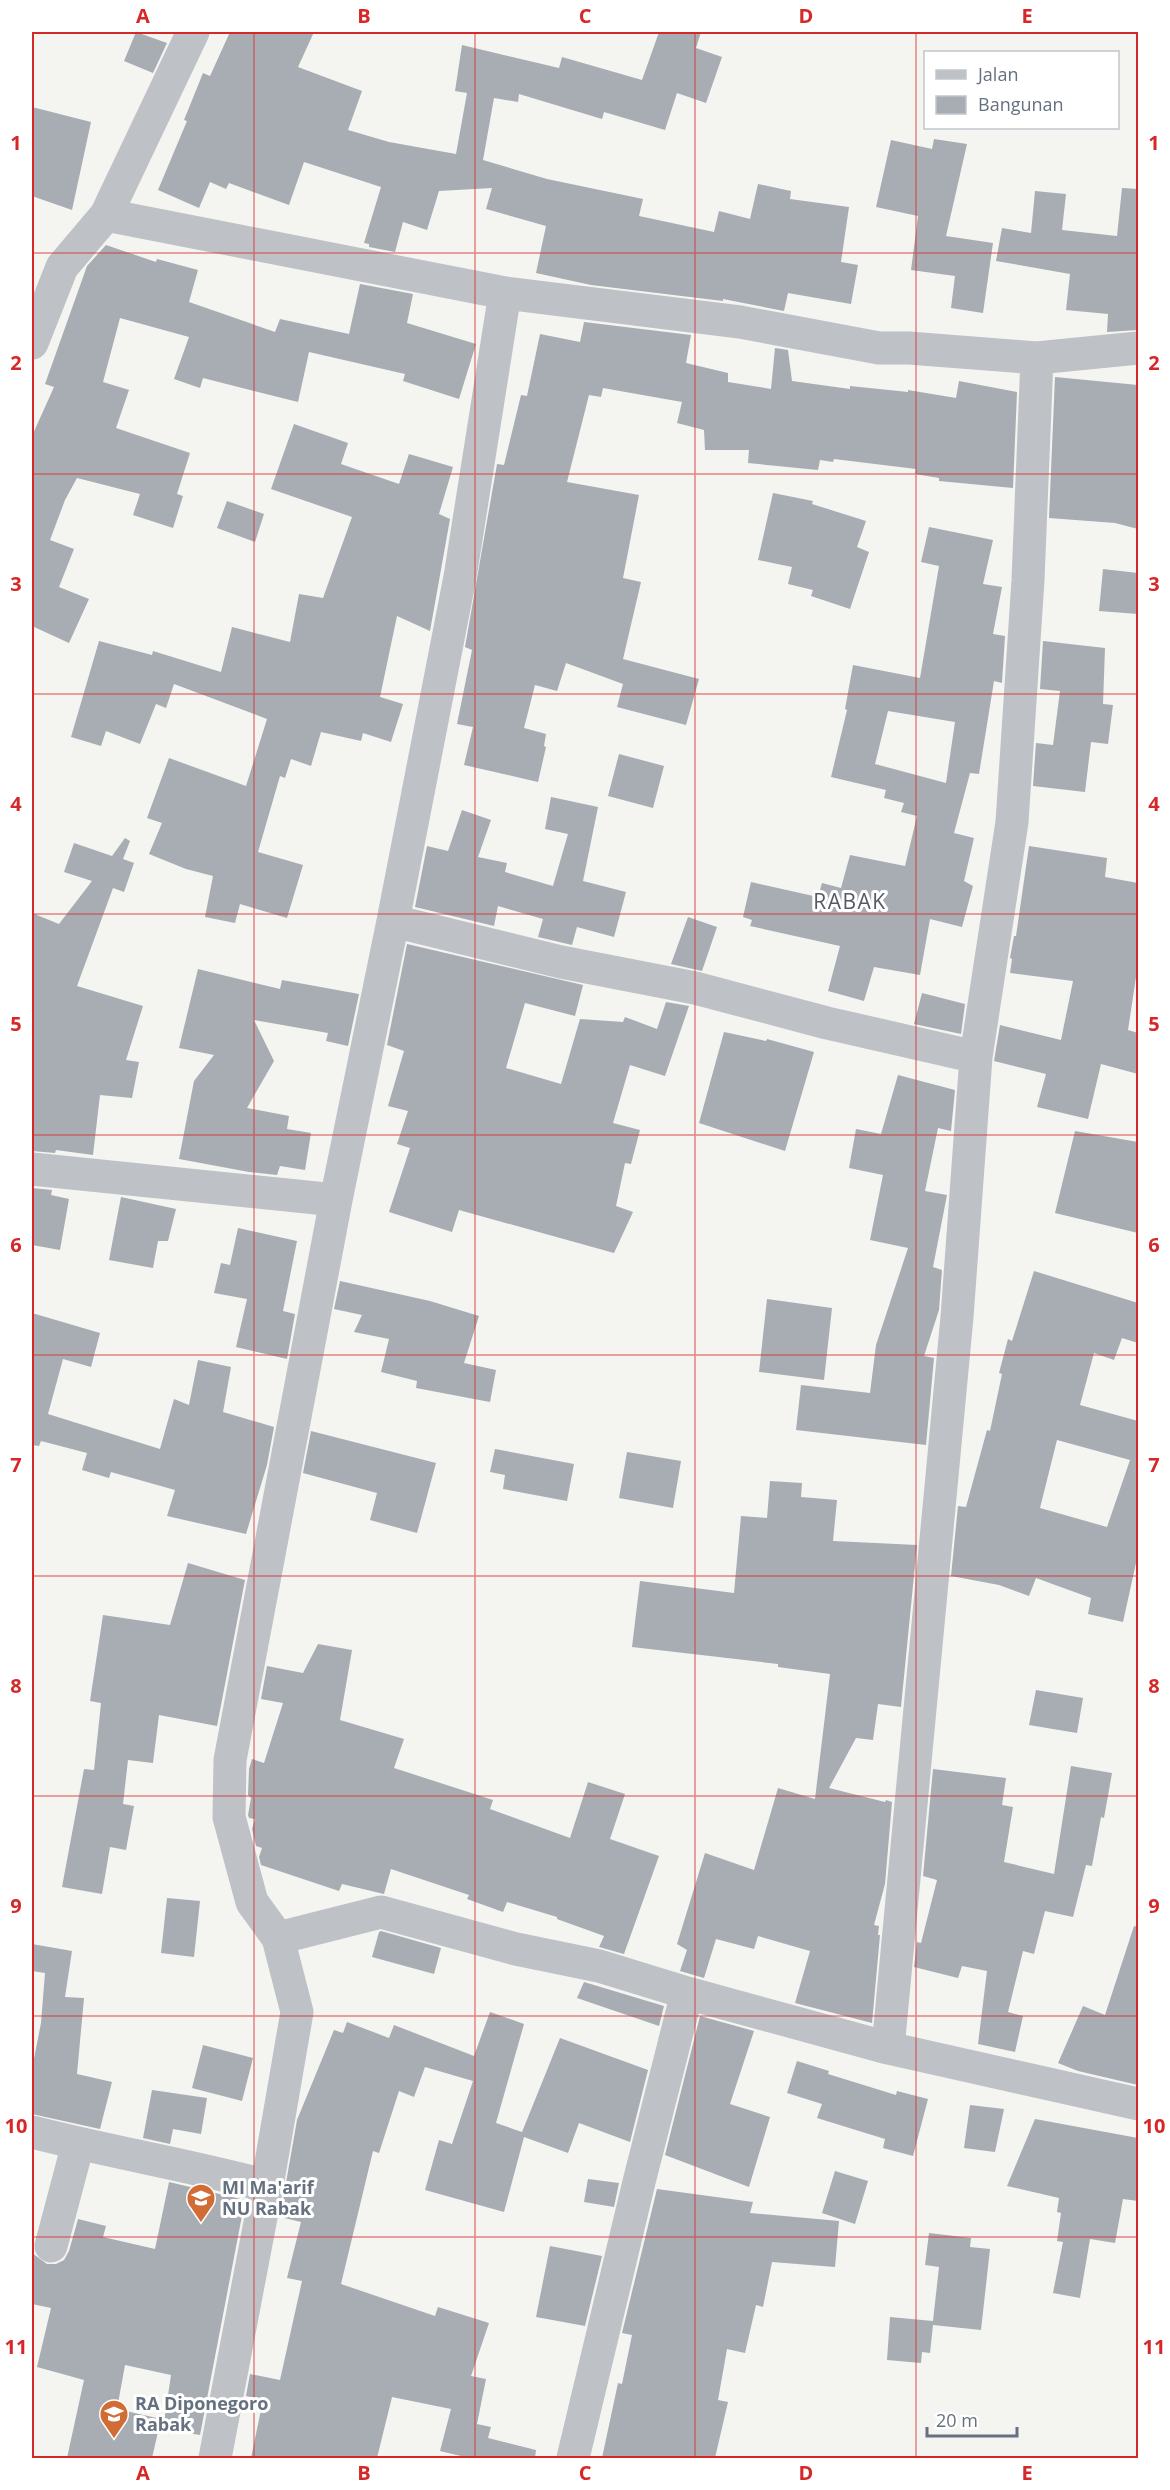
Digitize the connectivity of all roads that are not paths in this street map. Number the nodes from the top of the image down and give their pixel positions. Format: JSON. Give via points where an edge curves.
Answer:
{"nodes":[{"id":1,"x":193,"y":32,"type":"edge"},
{"id":2,"x":106,"y":215,"type":"junction"},
{"id":3,"x":505,"y":293,"type":"junction"},
{"id":4,"x":32,"y":343,"type":"edge"},
{"id":5,"x":1138,"y":348,"type":"edge"},
{"id":6,"x":1037,"y":358,"type":"junction"},
{"id":7,"x":393,"y":921,"type":"junction"},
{"id":8,"x":976,"y":1057,"type":"junction"},
{"id":9,"x":32,"y":1169,"type":"edge"},
{"id":10,"x":336,"y":1200,"type":"junction"},
{"id":11,"x":278,"y":1938,"type":"junction"},
{"id":12,"x":687,"y":1993,"type":"junction"},
{"id":13,"x":888,"y":2049,"type":"junction"},
{"id":14,"x":1138,"y":2104,"type":"edge"},
{"id":15,"x":32,"y":2132,"type":"edge"},
{"id":16,"x":78,"y":2144,"type":"junction"},
{"id":17,"x":267,"y":2186,"type":"junction"},
{"id":18,"x":51,"y":2246,"type":"dead end"},
{"id":19,"x":215,"y":2458,"type":"edge"},
{"id":20,"x":573,"y":2458,"type":"edge"}],
"edges":[{"from":1,"to":2,"type":"street"},
{"from":2,"to":3,"type":"street"},
{"from":2,"to":4,"type":"street","via":[[62,267]]},
{"from":3,"to":6,"type":"street","via":[[740,322],[879,348]]},
{"from":3,"to":7,"type":"street","via":[[460,577]]},
{"from":5,"to":6,"type":"street"},
{"from":6,"to":8,"type":"street","via":[[1012,822]]},
{"from":7,"to":8,"type":"street","via":[[561,962],[695,988]]},
{"from":7,"to":10,"type":"street"},
{"from":8,"to":13,"type":"street","via":[[957,1317]]},
{"from":9,"to":10,"type":"street"},
{"from":10,"to":11,"type":"street","via":[[230,1760],[229,1817],[252,1902]]},
{"from":11,"to":12,"type":"street","via":[[381,1912],[516,1949],[598,1966]]},
{"from":11,"to":17,"type":"street","via":[[297,2012]]},
{"from":12,"to":13,"type":"street"},
{"from":12,"to":20,"type":"street"},
{"from":13,"to":14,"type":"street"},
{"from":15,"to":16,"type":"street"},
{"from":16,"to":17,"type":"street","via":[[200,2168]]},
{"from":16,"to":18,"type":"street"},
{"from":17,"to":19,"type":"street"}]}
